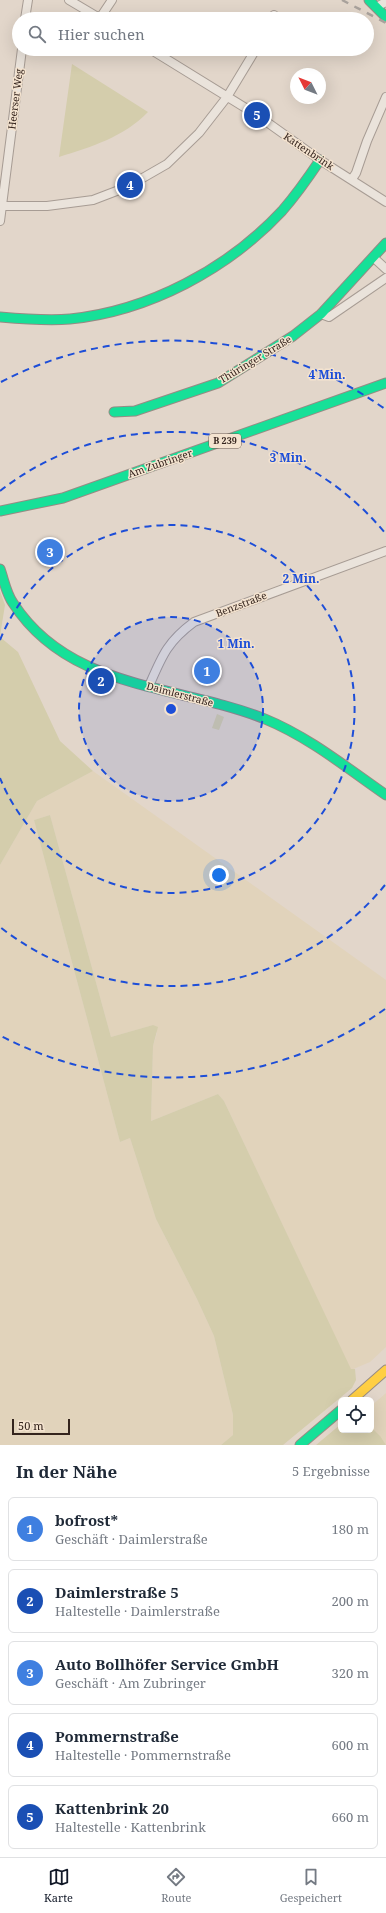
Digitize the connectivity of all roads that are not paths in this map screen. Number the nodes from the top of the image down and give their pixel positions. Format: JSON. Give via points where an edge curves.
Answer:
{"nodes":[{"id":1,"x":28,"y":0,"type":"edge"},
{"id":2,"x":69,"y":0,"type":"edge"},
{"id":3,"x":112,"y":0,"type":"edge"},
{"id":4,"x":369,"y":0,"type":"edge"},
{"id":5,"x":386,"y":2,"type":"edge"},
{"id":6,"x":376,"y":7,"type":"junction"},
{"id":7,"x":26,"y":12,"type":"edge"},
{"id":8,"x":89,"y":12,"type":"edge"},
{"id":9,"x":105,"y":12,"type":"edge"},
{"id":10,"x":386,"y":17,"type":"edge"},
{"id":11,"x":21,"y":56,"type":"edge"},
{"id":12,"x":161,"y":56,"type":"edge"},
{"id":13,"x":252,"y":56,"type":"edge"},
{"id":14,"x":227,"y":97,"type":"junction"},
{"id":15,"x":386,"y":97,"type":"edge"},
{"id":16,"x":320,"y":160,"type":"junction"},
{"id":17,"x":352,"y":179,"type":"junction"},
{"id":18,"x":386,"y":202,"type":"edge"},
{"id":19,"x":1,"y":206,"type":"junction"},
{"id":20,"x":0,"y":221,"type":"edge"},
{"id":21,"x":386,"y":243,"type":"edge"},
{"id":22,"x":374,"y":258,"type":"junction"},
{"id":23,"x":386,"y":269,"type":"edge"},
{"id":24,"x":386,"y":278,"type":"edge"},
{"id":25,"x":321,"y":314,"type":"junction"},
{"id":26,"x":0,"y":317,"type":"edge"},
{"id":27,"x":386,"y":383,"type":"edge"},
{"id":28,"x":114,"y":412,"type":"dead end"},
{"id":29,"x":0,"y":511,"type":"edge"},
{"id":30,"x":386,"y":551,"type":"edge"},
{"id":31,"x":0,"y":569,"type":"edge"},
{"id":32,"x":149,"y":686,"type":"junction"},
{"id":33,"x":386,"y":795,"type":"edge"},
{"id":34,"x":386,"y":1370,"type":"edge"},
{"id":35,"x":355,"y":1397,"type":"edge"},
{"id":36,"x":338,"y":1413,"type":"edge"},
{"id":37,"x":300,"y":1445,"type":"edge"}],
"edges":[{"from":1,"to":7,"type":"street"},
{"from":2,"to":8,"type":"street"},
{"from":3,"to":9,"type":"street"},
{"from":4,"to":6,"type":"street"},
{"from":5,"to":6,"type":"street"},
{"from":6,"to":10,"type":"street"},
{"from":11,"to":19,"type":"street","name":"Heerser Weg"},
{"from":12,"to":14,"type":"street","name":"Kattenbrink"},
{"from":13,"to":14,"type":"street"},
{"from":14,"to":16,"type":"street","name":"Kattenbrink"},
{"from":14,"to":19,"type":"street","via":[[199,133],[167,164],[127,187],[93,200],[47,206]]},
{"from":15,"to":17,"type":"street"},
{"from":16,"to":17,"type":"street","name":"Kattenbrink"},
{"from":16,"to":26,"type":"street","via":[[287,204],[258,234],[212,270],[176,290],[102,314],[52,320]]},
{"from":17,"to":18,"type":"street","name":"Kattenbrink"},
{"from":19,"to":20,"type":"street","name":"Heerser Weg"},
{"from":21,"to":22,"type":"street","name":"Thüringer Straße"},
{"from":22,"to":23,"type":"street"},
{"from":22,"to":25,"type":"street","name":"Thüringer Straße"},
{"from":24,"to":25,"type":"street","name":"Thüringer Straße","via":[[330,317]]},
{"from":25,"to":28,"type":"street","name":"Thüringer Straße","via":[[293,336],[218,383],[135,411]]},
{"from":27,"to":29,"type":"street","name":"Am Zubringer","number":"B 239","via":[[63,498]]},
{"from":30,"to":32,"type":"street","name":"Benzstraße","via":[[194,622],[172,641]]},
{"from":31,"to":32,"type":"street","name":"Daimlerstraße","via":[[12,603],[26,622],[54,647],[72,660],[95,670]]},
{"from":32,"to":33,"type":"street","name":"Daimlerstraße","via":[[267,720],[303,739]]},
{"from":34,"to":35,"type":"street"},
{"from":36,"to":37,"type":"street"}]}
